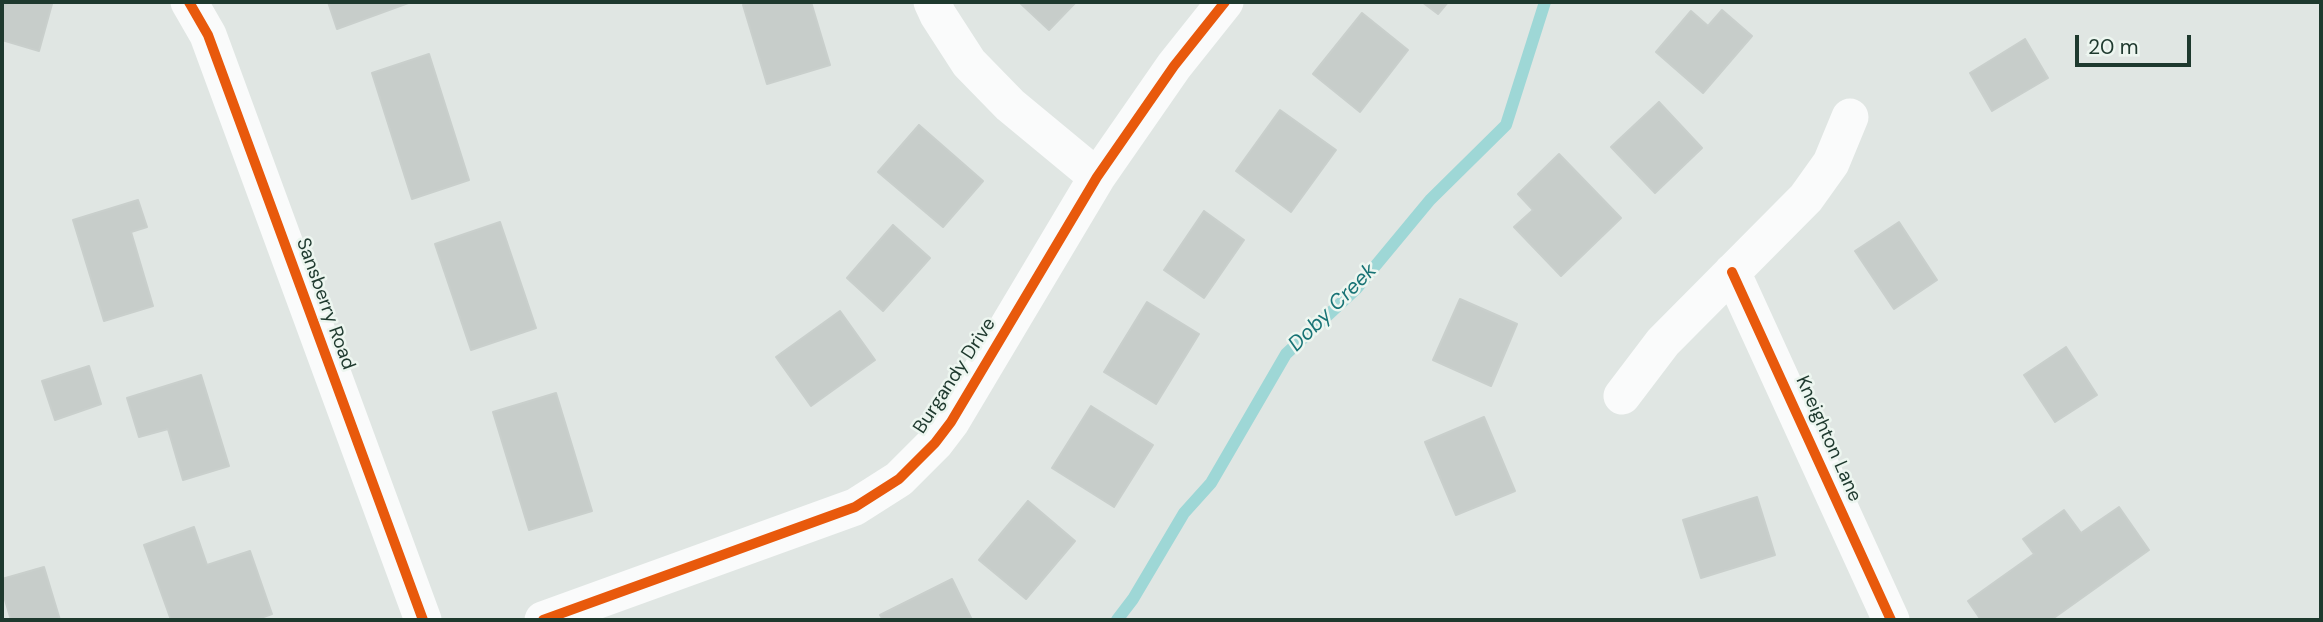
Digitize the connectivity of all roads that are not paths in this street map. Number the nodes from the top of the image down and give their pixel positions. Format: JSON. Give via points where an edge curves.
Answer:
{"nodes":[{"id":1,"x":190,"y":2,"type":"edge"},
{"id":2,"x":932,"y":2,"type":"edge"},
{"id":3,"x":1225,"y":2,"type":"edge"},
{"id":4,"x":1850,"y":117,"type":"dead end"},
{"id":5,"x":1097,"y":177,"type":"junction"},
{"id":6,"x":1732,"y":272,"type":"junction"},
{"id":7,"x":1622,"y":396,"type":"dead end"},
{"id":8,"x":423,"y":620,"type":"edge"},
{"id":9,"x":542,"y":620,"type":"edge"},
{"id":10,"x":1891,"y":620,"type":"edge"}],
"edges":[{"from":1,"to":8,"type":"street","name":"Sansberry Road","via":[[208,35]]},
{"from":2,"to":5,"type":"street","via":[[970,63],[1010,105]]},
{"from":3,"to":5,"type":"street","name":"Burgandy Drive","via":[[1174,65]]},
{"from":4,"to":6,"type":"street","via":[[1831,163],[1806,198]]},
{"from":5,"to":9,"type":"street","name":"Burgandy Drive","via":[[951,422],[899,480],[855,507]]},
{"from":6,"to":7,"type":"street","via":[[1663,342]]},
{"from":6,"to":10,"type":"street","name":"Kneighton Lane"}]}
